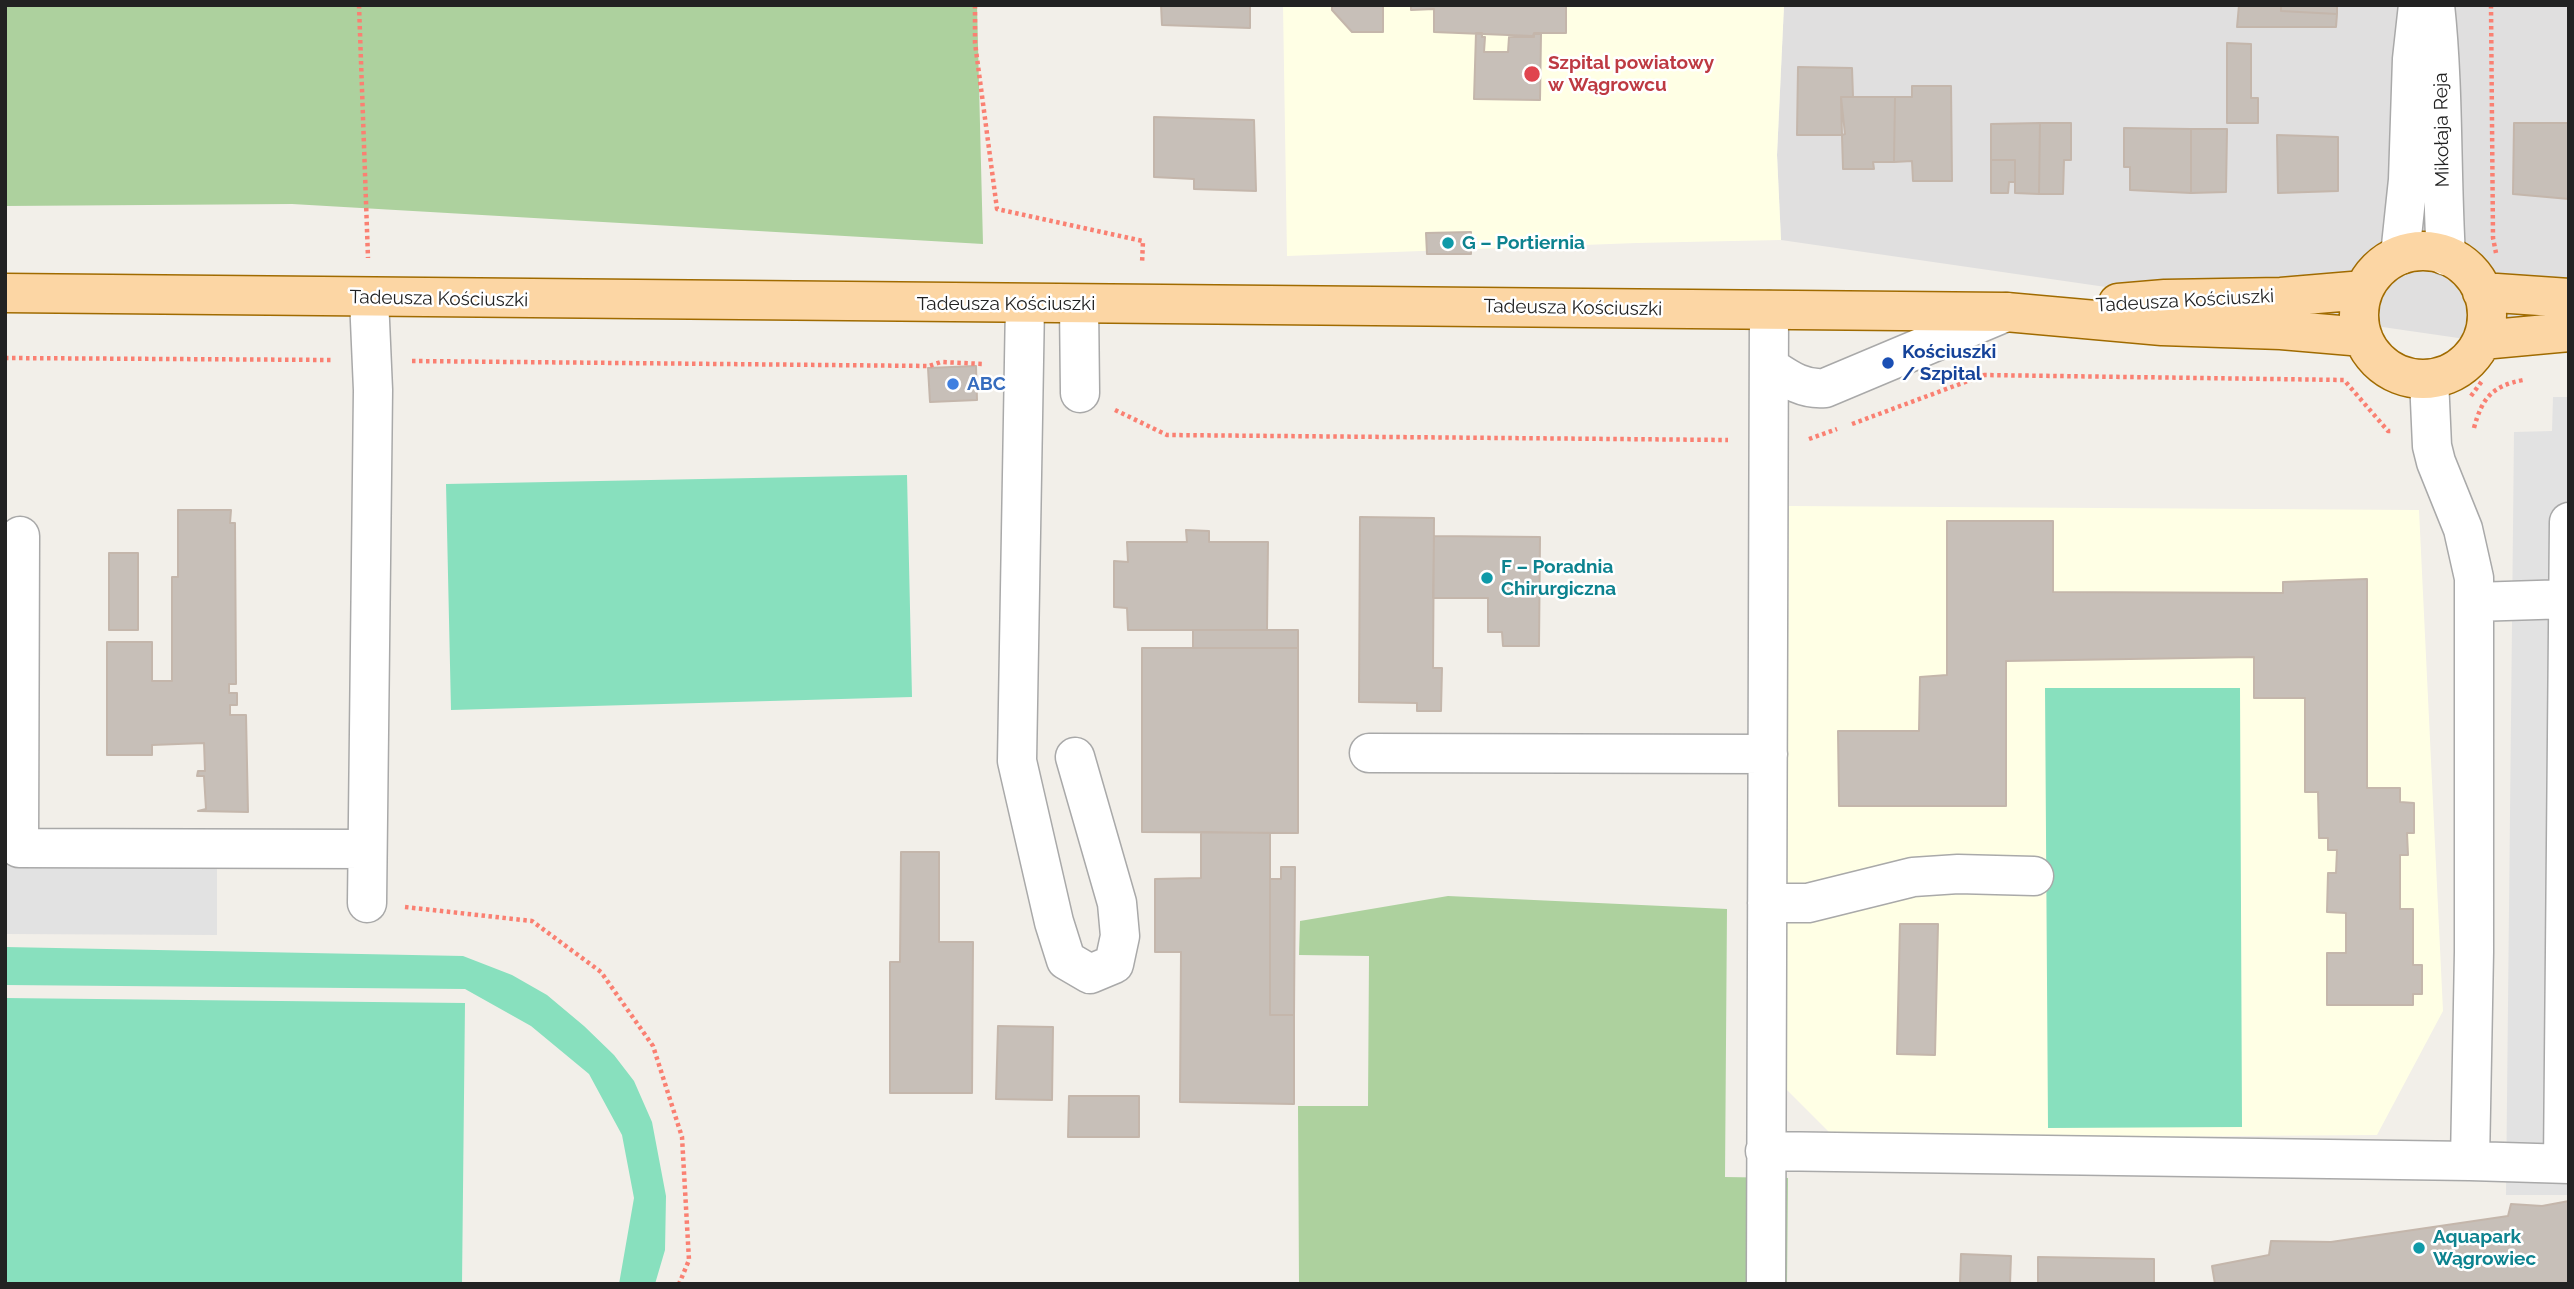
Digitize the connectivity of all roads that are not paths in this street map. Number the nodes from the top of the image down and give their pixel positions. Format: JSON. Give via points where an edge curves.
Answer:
{"nodes":[{"id":1,"x":2418,"y":5,"type":"edge"},
{"id":2,"x":2435,"y":5,"type":"edge"},
{"id":3,"x":2400,"y":255,"type":"junction"},
{"id":4,"x":2446,"y":256,"type":"junction"},
{"id":5,"x":2489,"y":275,"type":"junction"},
{"id":6,"x":2364,"y":290,"type":"junction"},
{"id":7,"x":5,"y":293,"type":"edge"},
{"id":8,"x":369,"y":298,"type":"junction"},
{"id":9,"x":2569,"y":298,"type":"edge"},
{"id":10,"x":1025,"y":304,"type":"junction"},
{"id":11,"x":1079,"y":304,"type":"junction"},
{"id":12,"x":1769,"y":310,"type":"junction"},
{"id":13,"x":2006,"y":312,"type":"junction"},
{"id":14,"x":2569,"y":332,"type":"edge"},
{"id":15,"x":2363,"y":337,"type":"junction"},
{"id":16,"x":2482,"y":340,"type":"junction"},
{"id":17,"x":1770,"y":367,"type":"junction"},
{"id":18,"x":2429,"y":379,"type":"junction"},
{"id":19,"x":1080,"y":393,"type":"road end"},
{"id":20,"x":2569,"y":522,"type":"edge"},
{"id":21,"x":20,"y":536,"type":"dead end"},
{"id":22,"x":2568,"y":599,"type":"edge"},
{"id":23,"x":2474,"y":602,"type":"junction"},
{"id":24,"x":1369,"y":753,"type":"dead end"},
{"id":25,"x":1768,"y":754,"type":"junction"},
{"id":26,"x":1074,"y":757,"type":"dead end"},
{"id":27,"x":366,"y":849,"type":"junction"},
{"id":28,"x":2034,"y":876,"type":"dead end"},
{"id":29,"x":367,"y":903,"type":"road end"},
{"id":30,"x":1767,"y":903,"type":"junction"},
{"id":31,"x":1765,"y":1151,"type":"junction"},
{"id":32,"x":2470,"y":1161,"type":"junction"},
{"id":33,"x":2566,"y":1164,"type":"edge"},
{"id":34,"x":1766,"y":1284,"type":"edge"}],
"edges":[{"from":1,"to":3,"type":"street","name":"Mikołaja Reja"},
{"from":2,"to":4,"type":"street","name":"Mikołaja Reja"},
{"from":3,"to":4,"type":"main road","via":[[2431,251]]},
{"from":3,"to":6,"type":"main road","via":[[2385,263]]},
{"from":4,"to":5,"type":"main road","via":[[2474,276]]},
{"from":5,"to":9,"type":"main road"},
{"from":5,"to":16,"type":"main road"},
{"from":6,"to":13,"type":"main road","name":"Tadeusza Kościuszki"},
{"from":6,"to":15,"type":"main road","via":[[2359,313]]},
{"from":7,"to":8,"type":"main road","name":"Tadeusza Kościuszki"},
{"from":8,"to":10,"type":"main road","name":"Tadeusza Kościuszki"},
{"from":8,"to":27,"type":"street","via":[[373,390]]},
{"from":10,"to":11,"type":"main road","name":"Tadeusza Kościuszki"},
{"from":10,"to":26,"type":"street","via":[[1017,761],[1066,960],[1090,974],[1114,964],[1120,936],[1117,903]]},
{"from":11,"to":12,"type":"main road","name":"Tadeusza Kościuszki"},
{"from":11,"to":19,"type":"street"},
{"from":12,"to":13,"type":"main road","name":"Tadeusza Kościuszki"},
{"from":12,"to":17,"type":"street"},
{"from":13,"to":15,"type":"main road","name":"Tadeusza Kościuszki"},
{"from":13,"to":17,"type":"street","via":[[1825,388],[1799,385]]},
{"from":14,"to":16,"type":"main road"},
{"from":15,"to":18,"type":"main road","via":[[2371,352],[2396,374]]},
{"from":16,"to":18,"type":"main road","via":[[2461,367]]},
{"from":17,"to":25,"type":"street"},
{"from":18,"to":23,"type":"street","via":[[2436,463],[2463,528],[2474,578]]},
{"from":20,"to":22,"type":"street"},
{"from":21,"to":27,"type":"street","via":[[19,848]]},
{"from":22,"to":23,"type":"street"},
{"from":22,"to":33,"type":"street"},
{"from":23,"to":32,"type":"street"},
{"from":24,"to":25,"type":"street"},
{"from":25,"to":30,"type":"street"},
{"from":27,"to":29,"type":"street"},
{"from":28,"to":30,"type":"street","via":[[1913,877],[1808,903]]},
{"from":30,"to":31,"type":"street"},
{"from":31,"to":32,"type":"street"},
{"from":31,"to":34,"type":"street"},
{"from":32,"to":33,"type":"street"}]}
